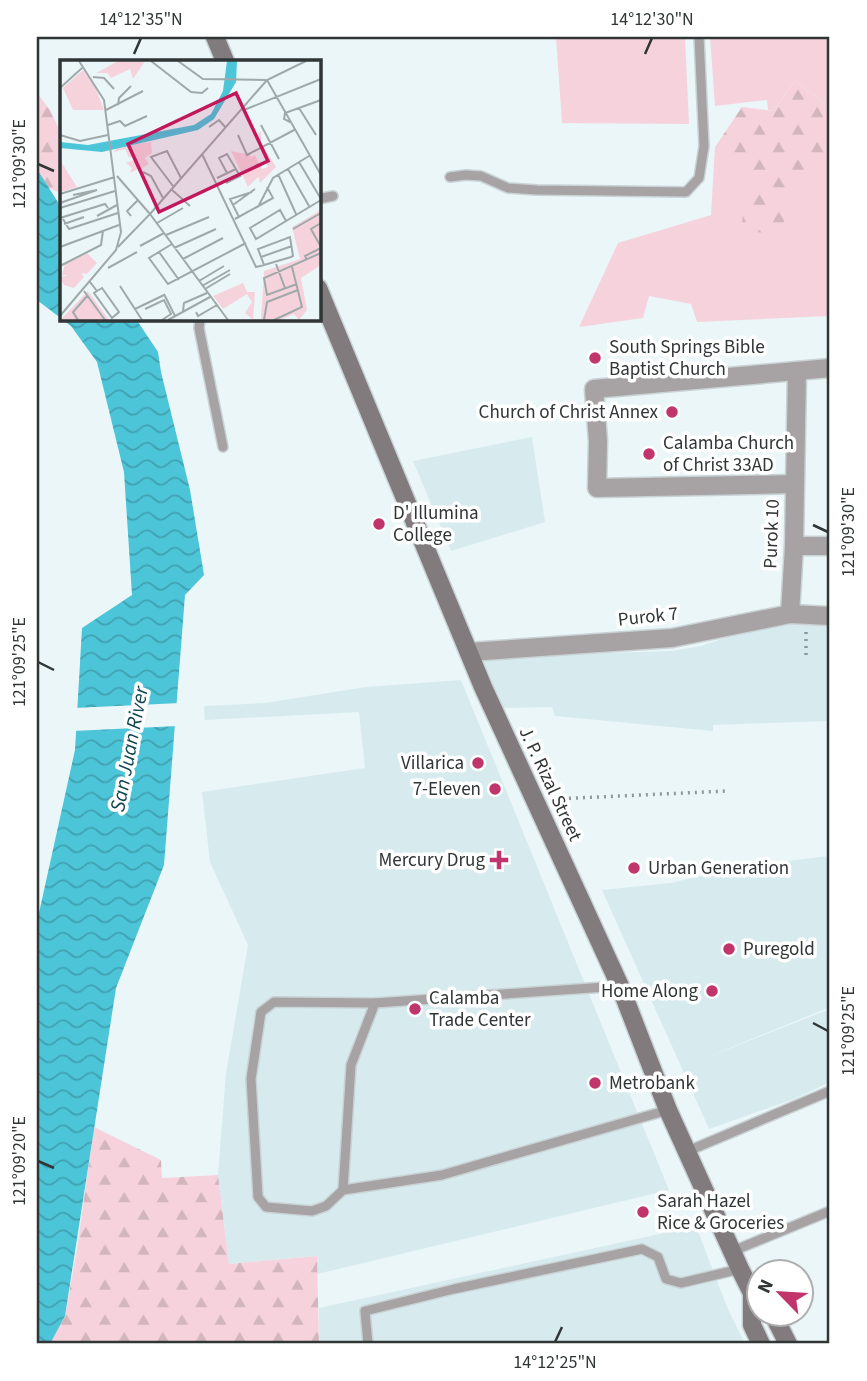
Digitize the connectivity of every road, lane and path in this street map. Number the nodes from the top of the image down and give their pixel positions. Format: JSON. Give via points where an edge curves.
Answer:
{"nodes":[{"id":1,"x":215,"y":37,"type":"edge"},
{"id":2,"x":699,"y":37,"type":"edge"},
{"id":3,"x":225,"y":60,"type":"edge"},
{"id":4,"x":450,"y":177,"type":"dead end"},
{"id":5,"x":333,"y":196,"type":"dead end"},
{"id":6,"x":320,"y":199,"type":"edge"},
{"id":7,"x":320,"y":293,"type":"edge"},
{"id":8,"x":200,"y":320,"type":"edge"},
{"id":9,"x":830,"y":368,"type":"edge"},
{"id":10,"x":797,"y":371,"type":"junction"},
{"id":11,"x":223,"y":447,"type":"dead end"},
{"id":12,"x":795,"y":484,"type":"junction"},
{"id":13,"x":794,"y":546,"type":"junction"},
{"id":14,"x":830,"y":546,"type":"edge"},
{"id":15,"x":790,"y":614,"type":"junction"},
{"id":16,"x":830,"y":616,"type":"edge"},
{"id":17,"x":806,"y":632,"type":"dead end"},
{"id":18,"x":469,"y":652,"type":"junction"},
{"id":19,"x":806,"y":658,"type":"dead end"},
{"id":20,"x":727,"y":791,"type":"dead end"},
{"id":21,"x":534,"y":800,"type":"junction"},
{"id":22,"x":620,"y":986,"type":"junction"},
{"id":23,"x":375,"y":1003,"type":"junction"},
{"id":24,"x":830,"y":1091,"type":"edge"},
{"id":25,"x":668,"y":1110,"type":"junction"},
{"id":26,"x":688,"y":1151,"type":"junction"},
{"id":27,"x":343,"y":1190,"type":"junction"},
{"id":28,"x":830,"y":1211,"type":"edge"},
{"id":29,"x":733,"y":1251,"type":"junction"},
{"id":30,"x":740,"y":1269,"type":"junction"},
{"id":31,"x":744,"y":1276,"type":"edge"},
{"id":32,"x":753,"y":1328,"type":"edge"},
{"id":33,"x":780,"y":1328,"type":"edge"},
{"id":34,"x":368,"y":1344,"type":"edge"},
{"id":35,"x":761,"y":1344,"type":"edge"},
{"id":36,"x":788,"y":1344,"type":"edge"}],
"edges":[{"from":1,"to":3,"type":"main road"},
{"from":2,"to":4,"type":"lane","via":[[704,146],[699,178],[686,192],[508,188],[481,176]]},
{"from":5,"to":6,"type":"lane"},
{"from":7,"to":18,"type":"main road","name":"J. P. Rizal Street"},
{"from":8,"to":11,"type":"lane"},
{"from":9,"to":10,"type":"street"},
{"from":10,"to":12,"type":"street","name":"Purok 10"},
{"from":10,"to":12,"type":"street","via":[[594,390],[597,488]]},
{"from":12,"to":13,"type":"street","name":"Purok 10"},
{"from":13,"to":14,"type":"street"},
{"from":13,"to":15,"type":"street","name":"Purok 10"},
{"from":15,"to":16,"type":"street","name":"Purok 7"},
{"from":15,"to":18,"type":"street","name":"Purok 7","via":[[672,638]]},
{"from":17,"to":19,"type":"path"},
{"from":18,"to":21,"type":"main road","name":"J. P. Rizal Street"},
{"from":20,"to":21,"type":"path"},
{"from":21,"to":22,"type":"main road","name":"J. P. Rizal Street"},
{"from":22,"to":23,"type":"lane"},
{"from":22,"to":25,"type":"main road","name":"J. P. Rizal Street"},
{"from":23,"to":27,"type":"lane","via":[[351,1065]]},
{"from":23,"to":27,"type":"lane","via":[[274,1002],[261,1012],[251,1079],[258,1197],[266,1207],[312,1210],[326,1206]]},
{"from":24,"to":26,"type":"lane"},
{"from":25,"to":26,"type":"main road","name":"J. P. Rizal Street"},
{"from":25,"to":27,"type":"lane","via":[[442,1175]]},
{"from":26,"to":29,"type":"main road","name":"J. P. Rizal Street"},
{"from":28,"to":29,"type":"lane"},
{"from":29,"to":30,"type":"main road","name":"J. P. Rizal Street"},
{"from":30,"to":31,"type":"main road","name":"J. P. Rizal Street"},
{"from":30,"to":34,"type":"lane","via":[[681,1283],[666,1279],[658,1257],[642,1249],[365,1311]]},
{"from":32,"to":35,"type":"main road","name":"J. P. Rizal Street"},
{"from":33,"to":36,"type":"main road"}]}
